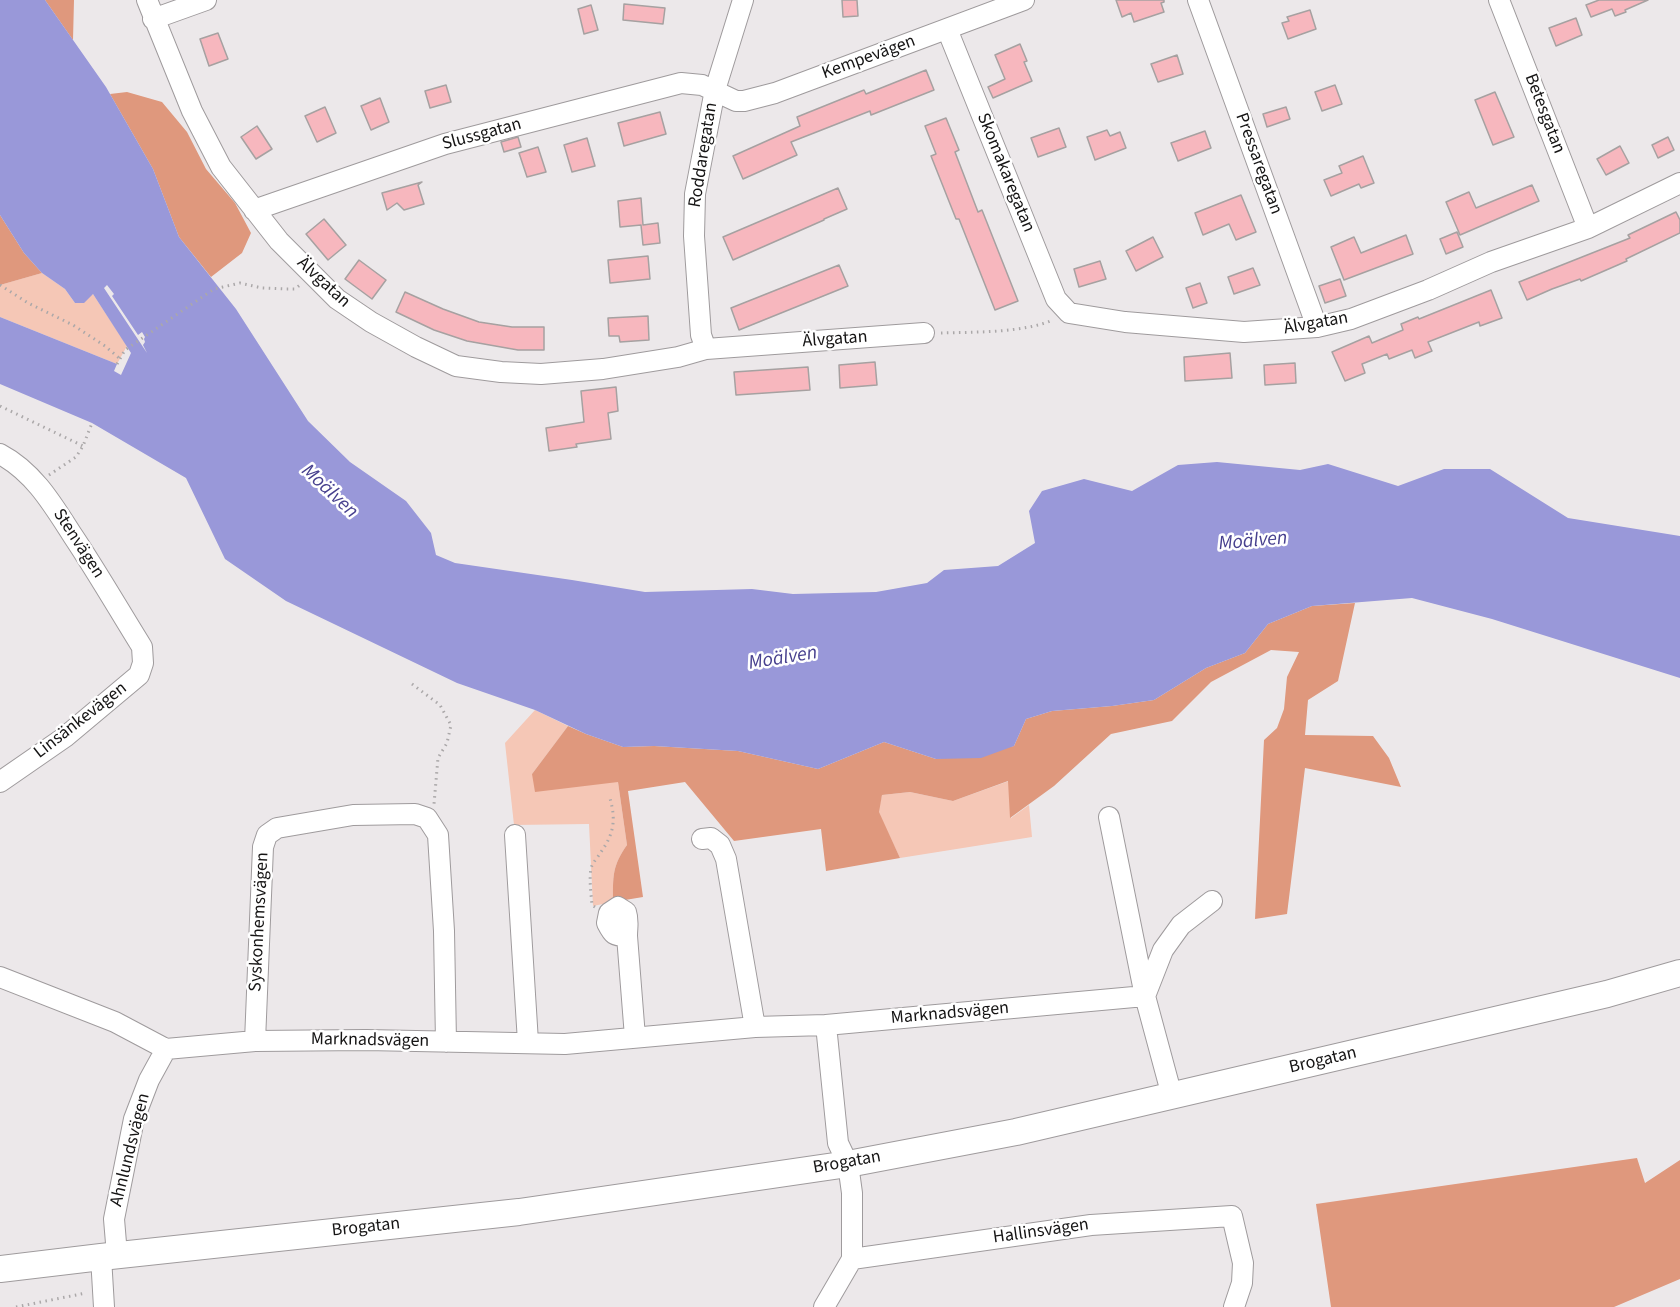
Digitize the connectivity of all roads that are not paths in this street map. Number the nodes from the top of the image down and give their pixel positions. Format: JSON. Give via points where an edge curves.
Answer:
{"nodes":[{"id":1,"x":147,"y":0,"type":"edge"},
{"id":2,"x":206,"y":0,"type":"edge"},
{"id":3,"x":743,"y":0,"type":"edge"},
{"id":4,"x":1024,"y":0,"type":"edge"},
{"id":5,"x":1198,"y":0,"type":"edge"},
{"id":6,"x":1499,"y":0,"type":"edge"},
{"id":7,"x":153,"y":19,"type":"junction"},
{"id":8,"x":947,"y":29,"type":"junction"},
{"id":9,"x":715,"y":90,"type":"junction"},
{"id":10,"x":1680,"y":183,"type":"edge"},
{"id":11,"x":254,"y":210,"type":"junction"},
{"id":12,"x":1588,"y":228,"type":"junction"},
{"id":13,"x":1069,"y":313,"type":"joint"},
{"id":14,"x":1317,"y":327,"type":"junction"},
{"id":15,"x":924,"y":333,"type":"road end"},
{"id":16,"x":706,"y":349,"type":"junction"},
{"id":17,"x":0,"y":454,"type":"edge"},
{"id":18,"x":142,"y":647,"type":"joint"},
{"id":19,"x":0,"y":782,"type":"edge"},
{"id":20,"x":1109,"y":817,"type":"dead end"},
{"id":21,"x":515,"y":835,"type":"dead end"},
{"id":22,"x":702,"y":839,"type":"dead end"},
{"id":23,"x":1212,"y":901,"type":"dead end"},
{"id":24,"x":609,"y":913,"type":"road end"},
{"id":25,"x":1680,"y":973,"type":"edge"},
{"id":26,"x":0,"y":976,"type":"edge"},
{"id":27,"x":1145,"y":996,"type":"junction"},
{"id":28,"x":825,"y":1025,"type":"junction"},
{"id":29,"x":755,"y":1027,"type":"junction"},
{"id":30,"x":635,"y":1037,"type":"junction"},
{"id":31,"x":255,"y":1041,"type":"junction"},
{"id":32,"x":446,"y":1042,"type":"junction"},
{"id":33,"x":528,"y":1042,"type":"junction"},
{"id":34,"x":166,"y":1049,"type":"junction"},
{"id":35,"x":1172,"y":1096,"type":"junction"},
{"id":36,"x":848,"y":1164,"type":"junction"},
{"id":37,"x":109,"y":1256,"type":"junction"},
{"id":38,"x":852,"y":1259,"type":"junction"},
{"id":39,"x":0,"y":1269,"type":"edge"},
{"id":40,"x":104,"y":1307,"type":"edge"},
{"id":41,"x":824,"y":1307,"type":"edge"},
{"id":42,"x":1234,"y":1307,"type":"edge"}],
"edges":[{"from":1,"to":7,"type":"street","name":"Älvgatan"},
{"from":2,"to":7,"type":"street"},
{"from":3,"to":9,"type":"street","name":"Roddaregatan"},
{"from":4,"to":8,"type":"street","name":"Kempevägen"},
{"from":5,"to":14,"type":"street","name":"Pressaregatan"},
{"from":6,"to":12,"type":"street","name":"Betesgatan"},
{"from":7,"to":11,"type":"street","name":"Älvgatan","via":[[221,167]]},
{"from":8,"to":9,"type":"street","name":"Kempevägen","via":[[744,102],[731,100]]},
{"from":8,"to":13,"type":"street","name":"Skomakaregatan","via":[[1056,299]]},
{"from":9,"to":11,"type":"street","name":"Slussgatan","via":[[681,83],[445,144]]},
{"from":9,"to":16,"type":"street","name":"Roddaregatan","via":[[695,194],[701,335]]},
{"from":10,"to":12,"type":"street","name":"Älvgatan"},
{"from":11,"to":16,"type":"street","name":"Älvgatan","via":[[337,299],[371,322],[456,366],[541,374],[603,369]]},
{"from":12,"to":14,"type":"street","name":"Älvgatan","via":[[1491,262],[1351,319]]},
{"from":13,"to":14,"type":"street","name":"Älvgatan","via":[[1244,332]]},
{"from":15,"to":16,"type":"street","name":"Älvgatan"},
{"from":17,"to":18,"type":"street","name":"Stenvägen","via":[[39,485]]},
{"from":18,"to":19,"type":"street","name":"Linsänkevägen","via":[[139,675],[65,737]]},
{"from":20,"to":27,"type":"street"},
{"from":21,"to":33,"type":"street"},
{"from":22,"to":29,"type":"street","via":[[711,838],[720,845],[726,860]]},
{"from":23,"to":27,"type":"street","via":[[1181,926],[1163,950]]},
{"from":24,"to":30,"type":"street","via":[[618,908],[626,912],[629,920]]},
{"from":25,"to":35,"type":"main road","name":"Brogatan","via":[[1596,997]]},
{"from":26,"to":34,"type":"street","via":[[115,1022]]},
{"from":27,"to":28,"type":"street","name":"Marknadsvägen"},
{"from":27,"to":35,"type":"street"},
{"from":28,"to":29,"type":"street","name":"Marknadsvägen"},
{"from":28,"to":36,"type":"street","via":[[838,1143]]},
{"from":29,"to":30,"type":"street","name":"Marknadsvägen"},
{"from":30,"to":33,"type":"street","name":"Marknadsvägen","via":[[565,1044]]},
{"from":31,"to":32,"type":"street","name":"Marknadsvägen"},
{"from":31,"to":32,"type":"street","name":"Syskonhemsvägen","via":[[263,847],[267,836],[277,828],[353,815],[415,814],[427,818],[438,835]]},
{"from":31,"to":34,"type":"street","name":"Marknadsvägen"},
{"from":32,"to":33,"type":"street","name":"Marknadsvägen"},
{"from":34,"to":37,"type":"street","name":"Ahnlundsvägen","via":[[134,1119]]},
{"from":35,"to":36,"type":"main road","name":"Brogatan","via":[[1016,1132]]},
{"from":36,"to":37,"type":"main road","name":"Brogatan","via":[[519,1212]]},
{"from":36,"to":38,"type":"street"},
{"from":37,"to":39,"type":"main road","name":"Brogatan"},
{"from":37,"to":40,"type":"street","name":"Ahnlundsvägen","via":[[102,1283]]},
{"from":38,"to":41,"type":"street"},
{"from":38,"to":42,"type":"street","name":"Hallinsvägen","via":[[1091,1225],[1232,1216],[1243,1263],[1242,1283]]}]}
